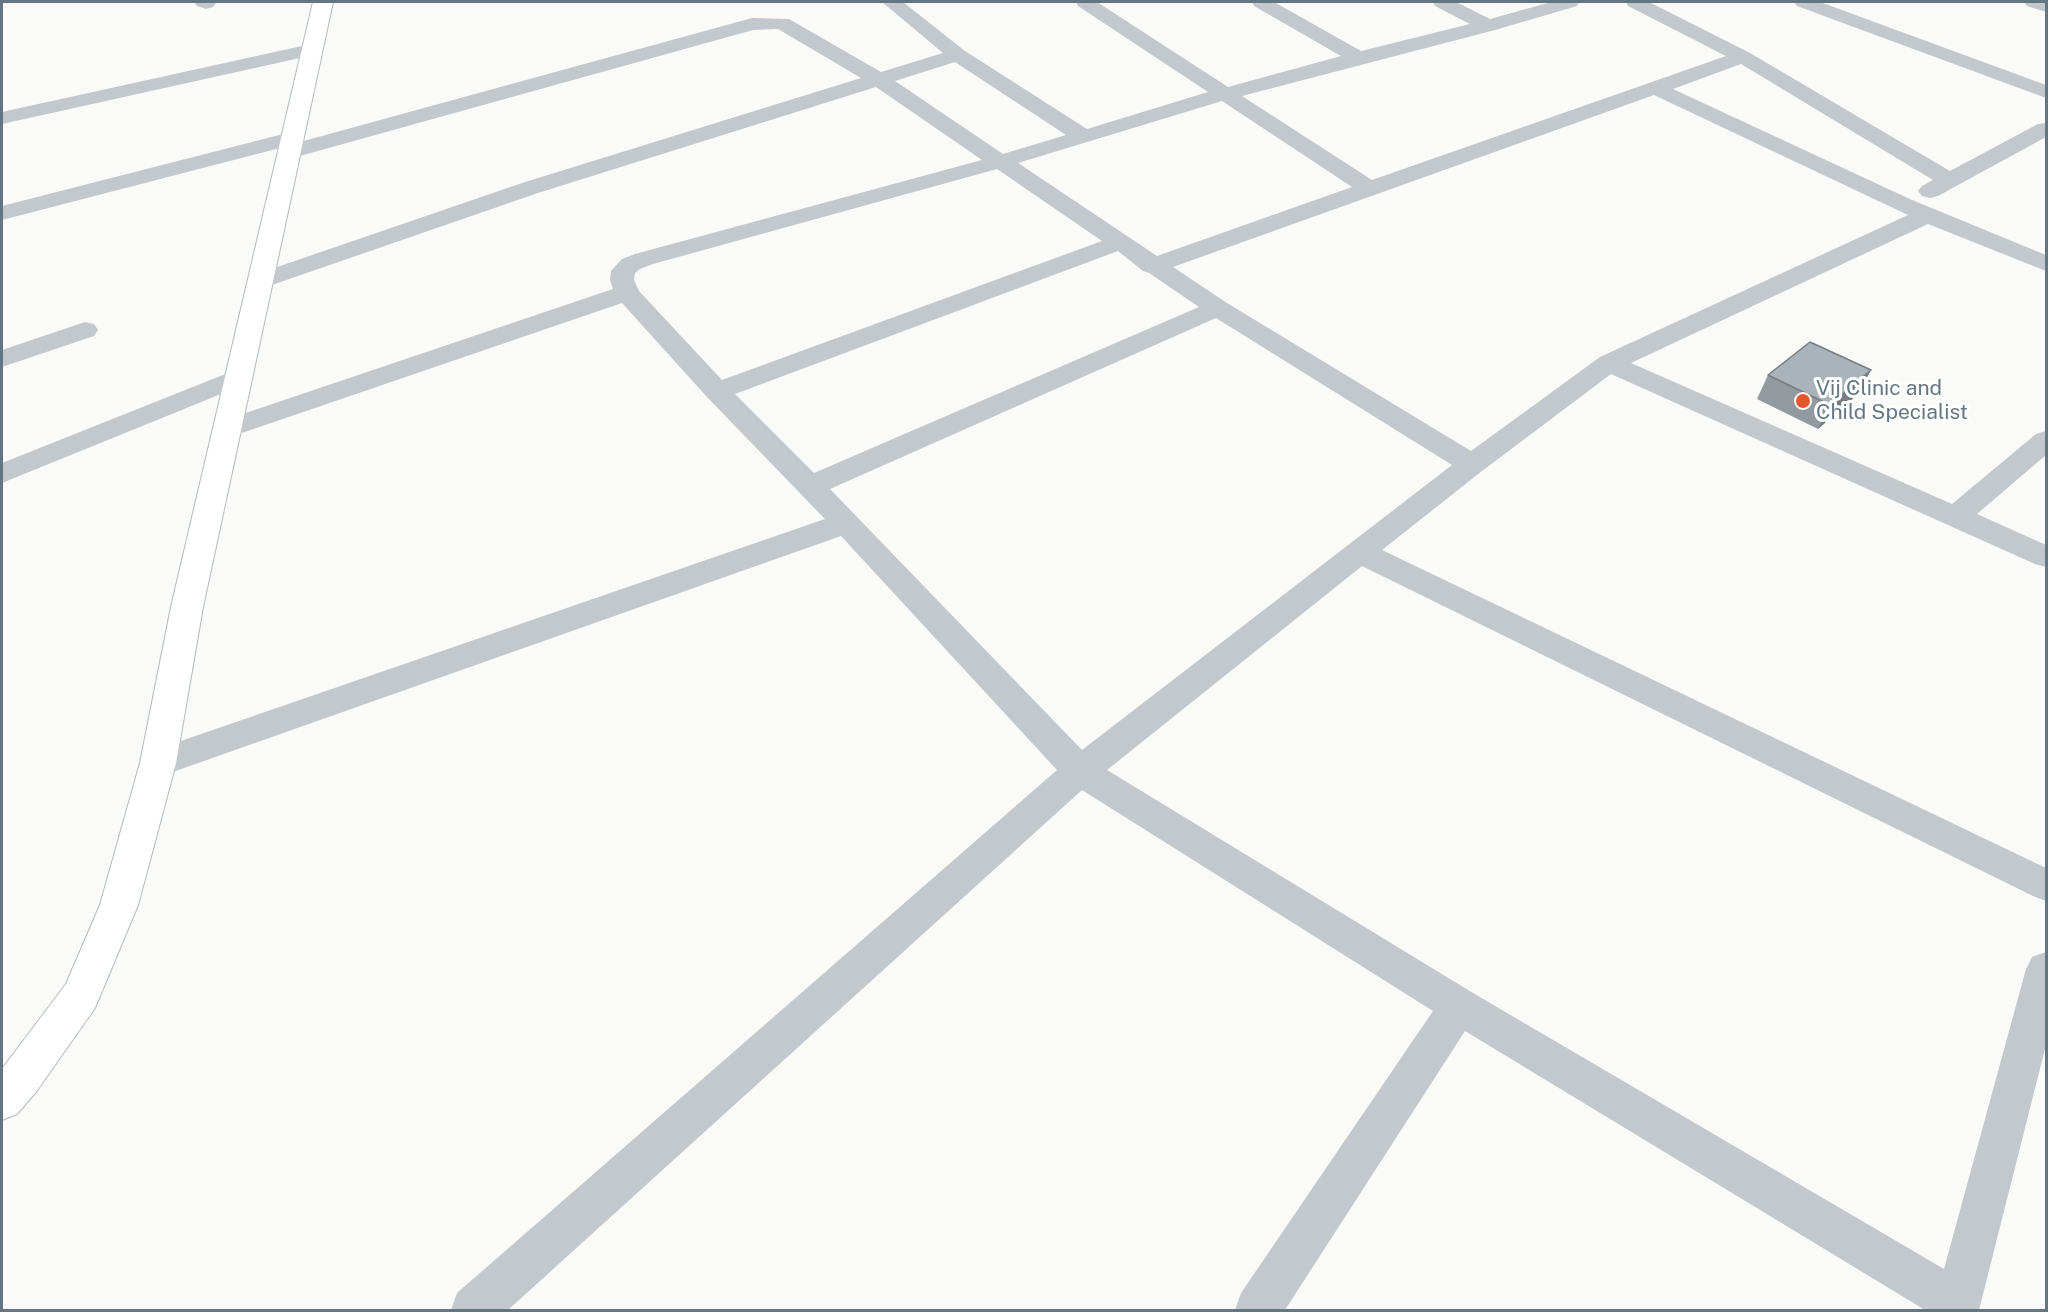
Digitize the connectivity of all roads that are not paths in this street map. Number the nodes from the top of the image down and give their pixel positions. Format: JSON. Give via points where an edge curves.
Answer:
{"nodes":[{"id":1,"x":323,"y":2,"type":"edge"},
{"id":2,"x":892,"y":2,"type":"edge"},
{"id":3,"x":1086,"y":2,"type":"edge"},
{"id":4,"x":1262,"y":2,"type":"edge"},
{"id":5,"x":1442,"y":2,"type":"edge"},
{"id":6,"x":1570,"y":2,"type":"edge"},
{"id":7,"x":1635,"y":2,"type":"edge"},
{"id":8,"x":1804,"y":2,"type":"edge"},
{"id":9,"x":2034,"y":2,"type":"edge"},
{"id":10,"x":2046,"y":6,"type":"edge"},
{"id":11,"x":1488,"y":26,"type":"junction"},
{"id":12,"x":311,"y":50,"type":"junction"},
{"id":13,"x":958,"y":55,"type":"junction"},
{"id":14,"x":1358,"y":57,"type":"junction"},
{"id":15,"x":1743,"y":57,"type":"junction"},
{"id":16,"x":879,"y":80,"type":"junction"},
{"id":17,"x":1653,"y":87,"type":"junction"},
{"id":18,"x":2046,"y":92,"type":"edge"},
{"id":19,"x":1228,"y":93,"type":"junction"},
{"id":20,"x":2,"y":118,"type":"edge"},
{"id":21,"x":2046,"y":129,"type":"edge"},
{"id":22,"x":1083,"y":136,"type":"junction"},
{"id":23,"x":290,"y":146,"type":"junction"},
{"id":24,"x":999,"y":162,"type":"junction"},
{"id":25,"x":1948,"y":180,"type":"junction"},
{"id":26,"x":1370,"y":189,"type":"junction"},
{"id":27,"x":1905,"y":205,"type":"junction"},
{"id":28,"x":2,"y":213,"type":"edge"},
{"id":29,"x":1928,"y":215,"type":"junction"},
{"id":30,"x":1118,"y":243,"type":"junction"},
{"id":31,"x":2046,"y":264,"type":"edge"},
{"id":32,"x":1152,"y":266,"type":"junction"},
{"id":33,"x":260,"y":281,"type":"junction"},
{"id":34,"x":627,"y":293,"type":"junction"},
{"id":35,"x":1218,"y":308,"type":"junction"},
{"id":36,"x":85,"y":330,"type":"dead end"},
{"id":37,"x":2,"y":359,"type":"edge"},
{"id":38,"x":1609,"y":363,"type":"junction"},
{"id":39,"x":238,"y":377,"type":"junction"},
{"id":40,"x":717,"y":391,"type":"junction"},
{"id":41,"x":226,"y":429,"type":"junction"},
{"id":42,"x":2046,"y":440,"type":"edge"},
{"id":43,"x":1472,"y":464,"type":"junction"},
{"id":44,"x":2,"y":474,"type":"edge"},
{"id":45,"x":809,"y":487,"type":"junction"},
{"id":46,"x":1956,"y":517,"type":"junction"},
{"id":47,"x":846,"y":523,"type":"junction"},
{"id":48,"x":1358,"y":551,"type":"junction"},
{"id":49,"x":2046,"y":557,"type":"edge"},
{"id":50,"x":158,"y":763,"type":"junction"},
{"id":51,"x":1080,"y":771,"type":"junction"},
{"id":52,"x":2046,"y":885,"type":"edge"},
{"id":53,"x":2046,"y":969,"type":"edge"},
{"id":54,"x":1459,"y":1006,"type":"junction"},
{"id":55,"x":2,"y":1100,"type":"edge"},
{"id":56,"x":1958,"y":1307,"type":"edge"},
{"id":57,"x":474,"y":1311,"type":"edge"},
{"id":58,"x":1258,"y":1311,"type":"edge"}],
"edges":[{"from":1,"to":12,"type":"street"},
{"from":2,"to":13,"type":"street"},
{"from":3,"to":19,"type":"street"},
{"from":4,"to":14,"type":"street"},
{"from":5,"to":11,"type":"street"},
{"from":6,"to":11,"type":"street"},
{"from":7,"to":15,"type":"street"},
{"from":8,"to":18,"type":"street"},
{"from":9,"to":10,"type":"street"},
{"from":11,"to":14,"type":"street"},
{"from":12,"to":20,"type":"street"},
{"from":12,"to":23,"type":"street"},
{"from":13,"to":16,"type":"street"},
{"from":13,"to":22,"type":"street"},
{"from":14,"to":19,"type":"street"},
{"from":15,"to":17,"type":"street"},
{"from":15,"to":25,"type":"street"},
{"from":16,"to":23,"type":"street","via":[[782,23],[752,24]]},
{"from":16,"to":24,"type":"street"},
{"from":16,"to":33,"type":"street","via":[[530,188]]},
{"from":17,"to":26,"type":"street"},
{"from":17,"to":27,"type":"street"},
{"from":19,"to":22,"type":"street"},
{"from":19,"to":26,"type":"street"},
{"from":21,"to":25,"type":"street"},
{"from":22,"to":24,"type":"street"},
{"from":23,"to":28,"type":"street"},
{"from":23,"to":33,"type":"street"},
{"from":24,"to":30,"type":"street"},
{"from":24,"to":34,"type":"street","via":[[644,259],[623,271]]},
{"from":25,"to":27,"type":"street"},
{"from":26,"to":32,"type":"street"},
{"from":27,"to":29,"type":"street"},
{"from":29,"to":31,"type":"street"},
{"from":29,"to":38,"type":"street"},
{"from":30,"to":32,"type":"street"},
{"from":30,"to":40,"type":"street"},
{"from":32,"to":35,"type":"street"},
{"from":33,"to":39,"type":"street"},
{"from":34,"to":40,"type":"street"},
{"from":34,"to":41,"type":"street"},
{"from":35,"to":43,"type":"street"},
{"from":35,"to":45,"type":"street"},
{"from":36,"to":37,"type":"street"},
{"from":38,"to":43,"type":"street"},
{"from":38,"to":46,"type":"street"},
{"from":39,"to":41,"type":"street"},
{"from":39,"to":44,"type":"street"},
{"from":40,"to":45,"type":"street"},
{"from":41,"to":50,"type":"street"},
{"from":42,"to":46,"type":"street"},
{"from":43,"to":48,"type":"street"},
{"from":45,"to":47,"type":"street"},
{"from":46,"to":49,"type":"street"},
{"from":47,"to":50,"type":"street"},
{"from":47,"to":51,"type":"street"},
{"from":48,"to":51,"type":"street"},
{"from":48,"to":52,"type":"street"},
{"from":50,"to":55,"type":"street","via":[[119,906],[81,995]]},
{"from":51,"to":54,"type":"street"},
{"from":51,"to":57,"type":"street"},
{"from":53,"to":56,"type":"street"},
{"from":54,"to":56,"type":"street"},
{"from":54,"to":58,"type":"street"}]}
